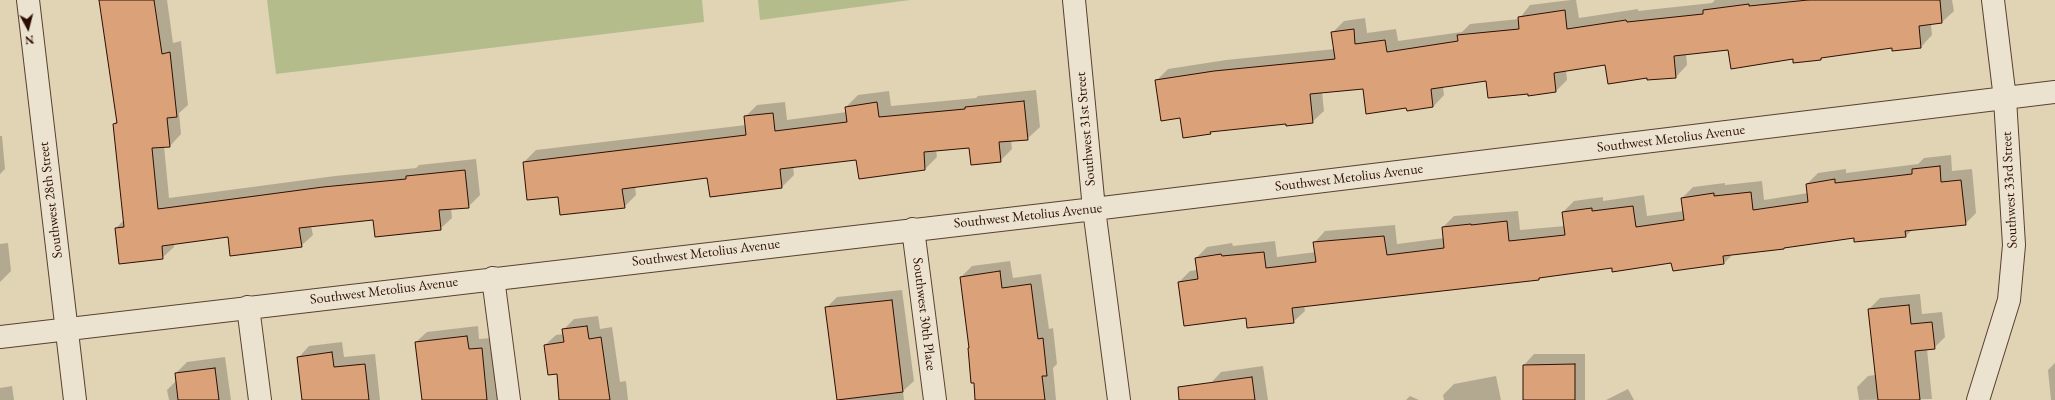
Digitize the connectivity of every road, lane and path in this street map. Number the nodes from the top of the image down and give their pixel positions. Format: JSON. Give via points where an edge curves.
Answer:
{"nodes":[{"id":1,"x":28,"y":0,"type":"edge"},
{"id":2,"x":1074,"y":0,"type":"edge"},
{"id":3,"x":1993,"y":0,"type":"edge"},
{"id":4,"x":2055,"y":92,"type":"edge"},
{"id":5,"x":2005,"y":98,"type":"junction"},
{"id":6,"x":1094,"y":209,"type":"junction"},
{"id":7,"x":913,"y":229,"type":"junction"},
{"id":8,"x":493,"y":278,"type":"junction"},
{"id":9,"x":248,"y":307,"type":"junction"},
{"id":10,"x":66,"y":328,"type":"junction"},
{"id":11,"x":0,"y":337,"type":"edge"},
{"id":12,"x":75,"y":400,"type":"edge"},
{"id":13,"x":260,"y":400,"type":"edge"},
{"id":14,"x":509,"y":400,"type":"edge"},
{"id":15,"x":935,"y":400,"type":"edge"},
{"id":16,"x":1119,"y":400,"type":"edge"},
{"id":17,"x":1978,"y":400,"type":"edge"}],
"edges":[{"from":1,"to":10,"type":"street","name":"Southwest 28th Street"},
{"from":2,"to":6,"type":"street","name":"Southwest 31st Street"},
{"from":3,"to":5,"type":"street","name":"Southwest 33rd Street"},
{"from":4,"to":5,"type":"street","name":"Southwest Metolius Avenue"},
{"from":5,"to":6,"type":"street","name":"Southwest Metolius Avenue"},
{"from":5,"to":17,"type":"street","name":"Southwest 33rd Street","via":[[2014,245],[2009,300]]},
{"from":6,"to":7,"type":"street","name":"Southwest Metolius Avenue"},
{"from":6,"to":16,"type":"street","name":"Southwest 31st Street"},
{"from":7,"to":8,"type":"street","name":"Southwest Metolius Avenue"},
{"from":7,"to":15,"type":"street","name":"Southwest 30th Place"},
{"from":8,"to":9,"type":"street","name":"Southwest Metolius Avenue"},
{"from":8,"to":14,"type":"street"},
{"from":9,"to":10,"type":"street","name":"Southwest Metolius Avenue"},
{"from":9,"to":13,"type":"street"},
{"from":10,"to":11,"type":"street","name":"Southwest Metolius Avenue"},
{"from":10,"to":12,"type":"street","name":"Southwest 28th Street"}]}
